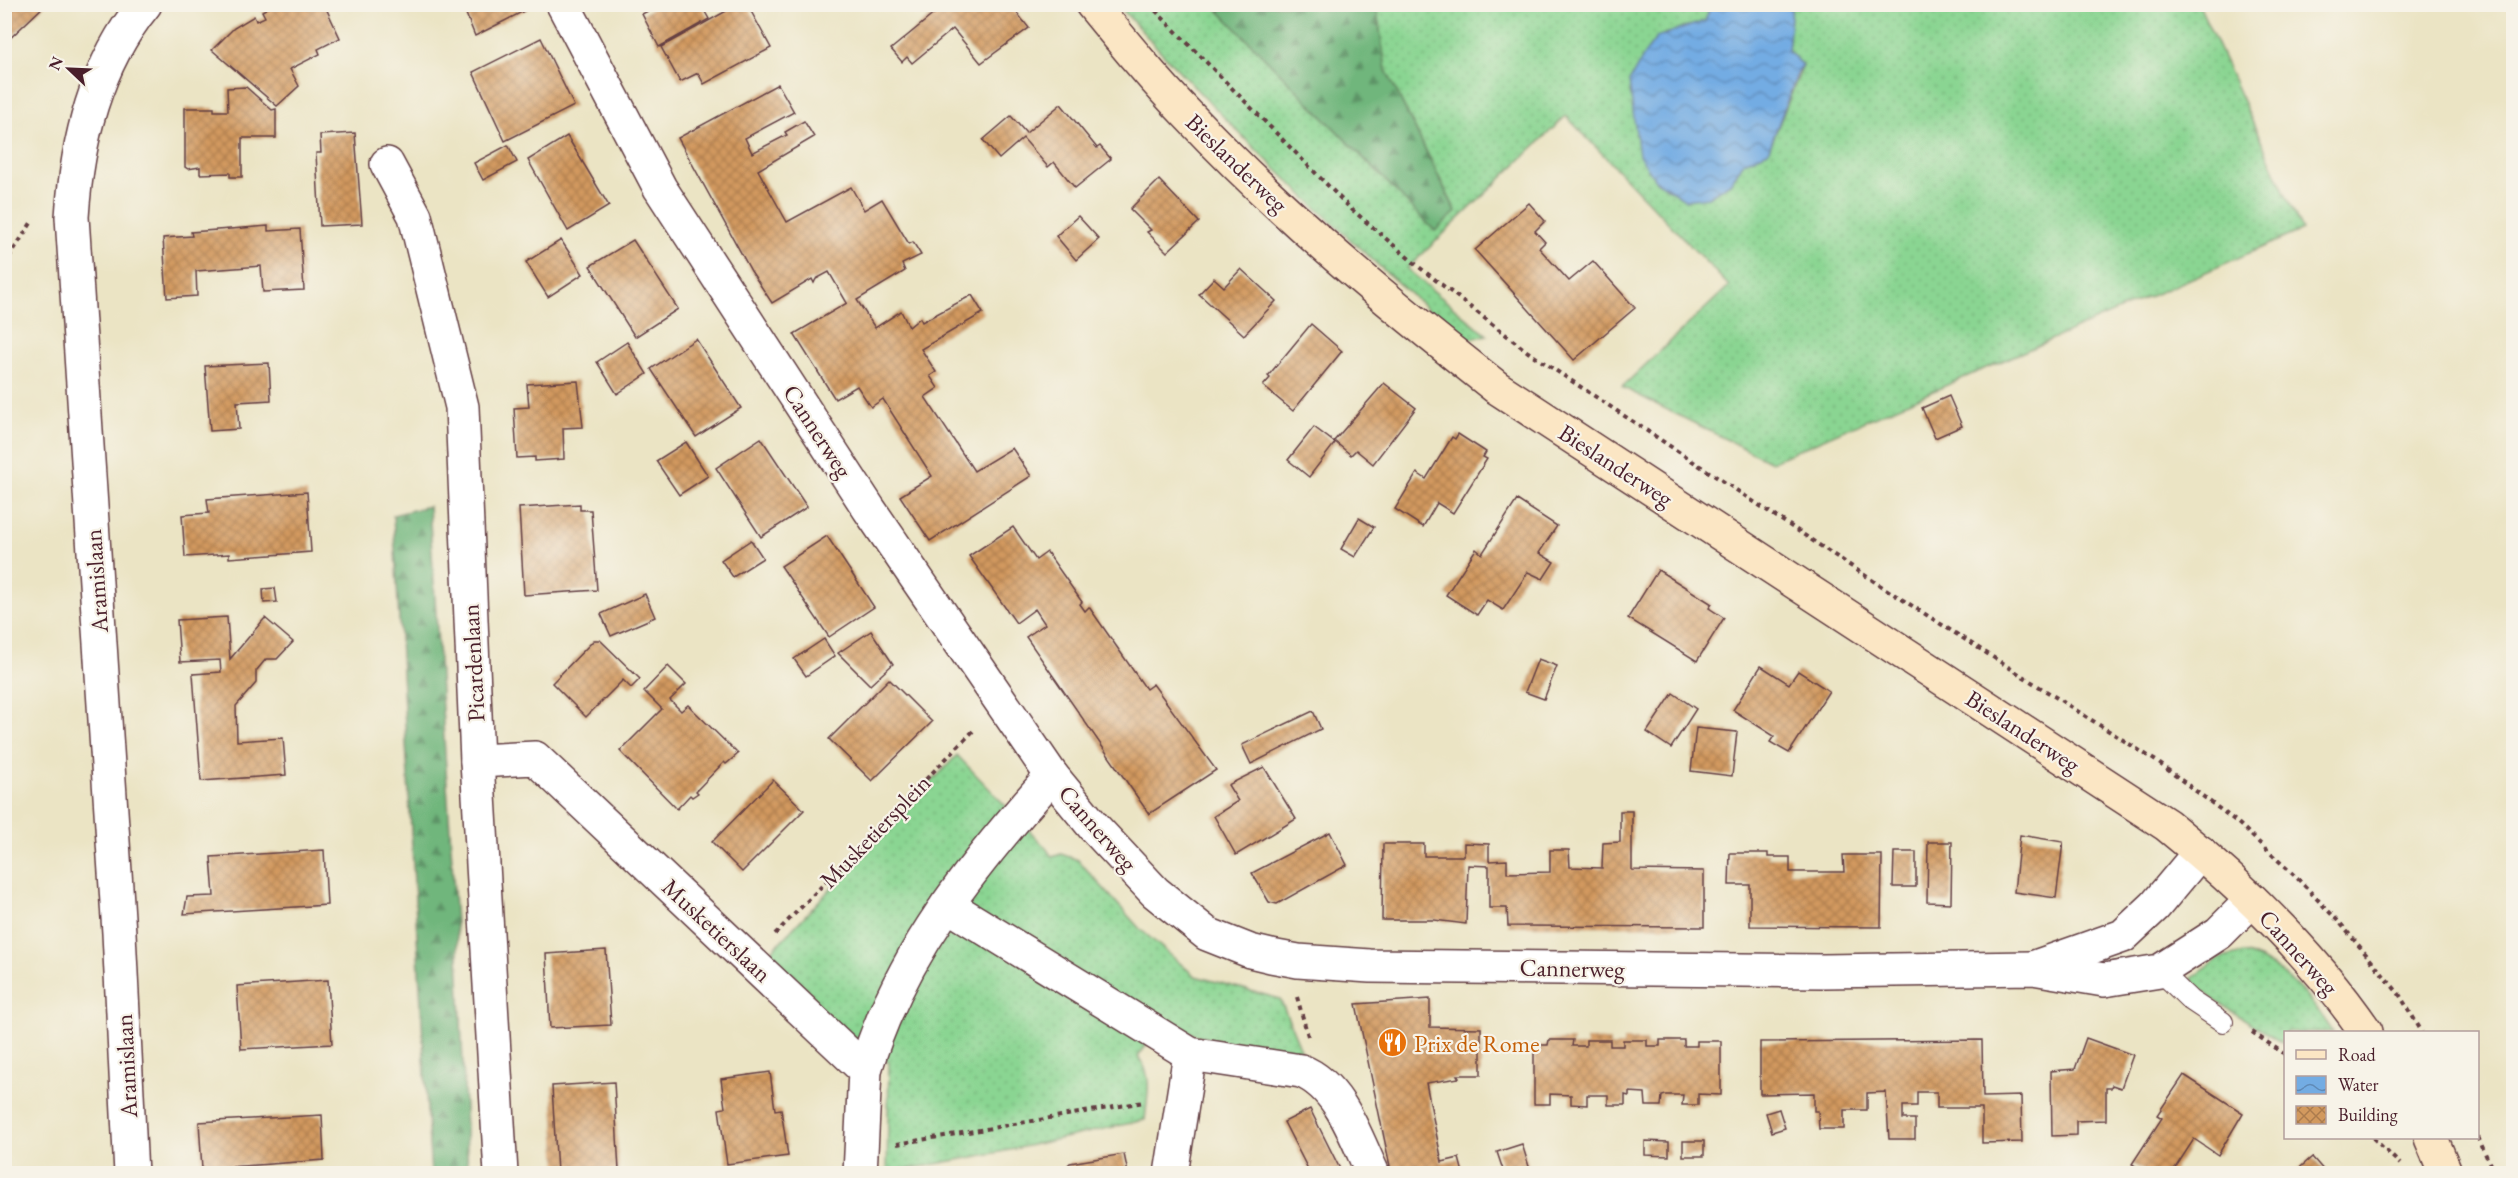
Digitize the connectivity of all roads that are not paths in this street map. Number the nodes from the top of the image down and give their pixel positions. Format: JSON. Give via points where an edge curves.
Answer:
{"nodes":[{"id":1,"x":145,"y":4,"type":"edge"},
{"id":2,"x":563,"y":4,"type":"edge"},
{"id":3,"x":1092,"y":4,"type":"edge"},
{"id":4,"x":387,"y":164,"type":"dead end"},
{"id":5,"x":477,"y":761,"type":"junction"},
{"id":6,"x":1052,"y":776,"type":"junction"},
{"id":7,"x":2200,"y":852,"type":"junction"},
{"id":8,"x":2252,"y":900,"type":"junction"},
{"id":9,"x":947,"y":905,"type":"junction"},
{"id":10,"x":2033,"y":968,"type":"junction"},
{"id":11,"x":2160,"y":971,"type":"junction"},
{"id":12,"x":2223,"y":1022,"type":"road end"},
{"id":13,"x":2365,"y":1031,"type":"edge"},
{"id":14,"x":1190,"y":1054,"type":"junction"},
{"id":15,"x":865,"y":1070,"type":"junction"},
{"id":16,"x":2432,"y":1139,"type":"edge"},
{"id":17,"x":861,"y":1162,"type":"edge"},
{"id":18,"x":131,"y":1173,"type":"edge"},
{"id":19,"x":501,"y":1173,"type":"edge"},
{"id":20,"x":1171,"y":1173,"type":"edge"},
{"id":21,"x":1373,"y":1173,"type":"edge"},
{"id":22,"x":2446,"y":1173,"type":"edge"}],
"edges":[{"from":1,"to":18,"type":"street","name":"Aramislaan","via":[[117,47],[90,107],[81,140],[72,217],[120,933]]},
{"from":2,"to":6,"type":"street","name":"Cannerweg","via":[[660,188],[869,509]]},
{"from":3,"to":7,"type":"main road","name":"Bieslanderweg","via":[[1188,115],[1312,236],[1496,387],[2112,788]]},
{"from":4,"to":5,"type":"street","name":"Picardenlaan","via":[[415,216],[462,407]]},
{"from":5,"to":15,"type":"street","name":"Musketierslaan","via":[[535,758]]},
{"from":5,"to":19,"type":"street","name":"Picardenlaan"},
{"from":6,"to":9,"type":"street","via":[[997,837]]},
{"from":6,"to":10,"type":"street","name":"Cannerweg","via":[[1127,863],[1179,913],[1230,944],[1298,961],[1425,967],[1823,971]]},
{"from":7,"to":8,"type":"main road","name":"Cannerweg"},
{"from":7,"to":10,"type":"street","name":"Cannerweg","via":[[2155,906],[2123,936]]},
{"from":8,"to":11,"type":"street","name":"Cannerweg","via":[[2219,933]]},
{"from":8,"to":13,"type":"main road","name":"Cannerweg","via":[[2312,963]]},
{"from":9,"to":14,"type":"street"},
{"from":9,"to":15,"type":"street","via":[[893,995]]},
{"from":10,"to":11,"type":"street","name":"Cannerweg","via":[[2104,980]]},
{"from":11,"to":12,"type":"lane","via":[[2190,1000]]},
{"from":14,"to":20,"type":"street"},
{"from":14,"to":21,"type":"street","via":[[1312,1076],[1338,1105]]},
{"from":15,"to":17,"type":"street"},
{"from":16,"to":22,"type":"main road"}]}
